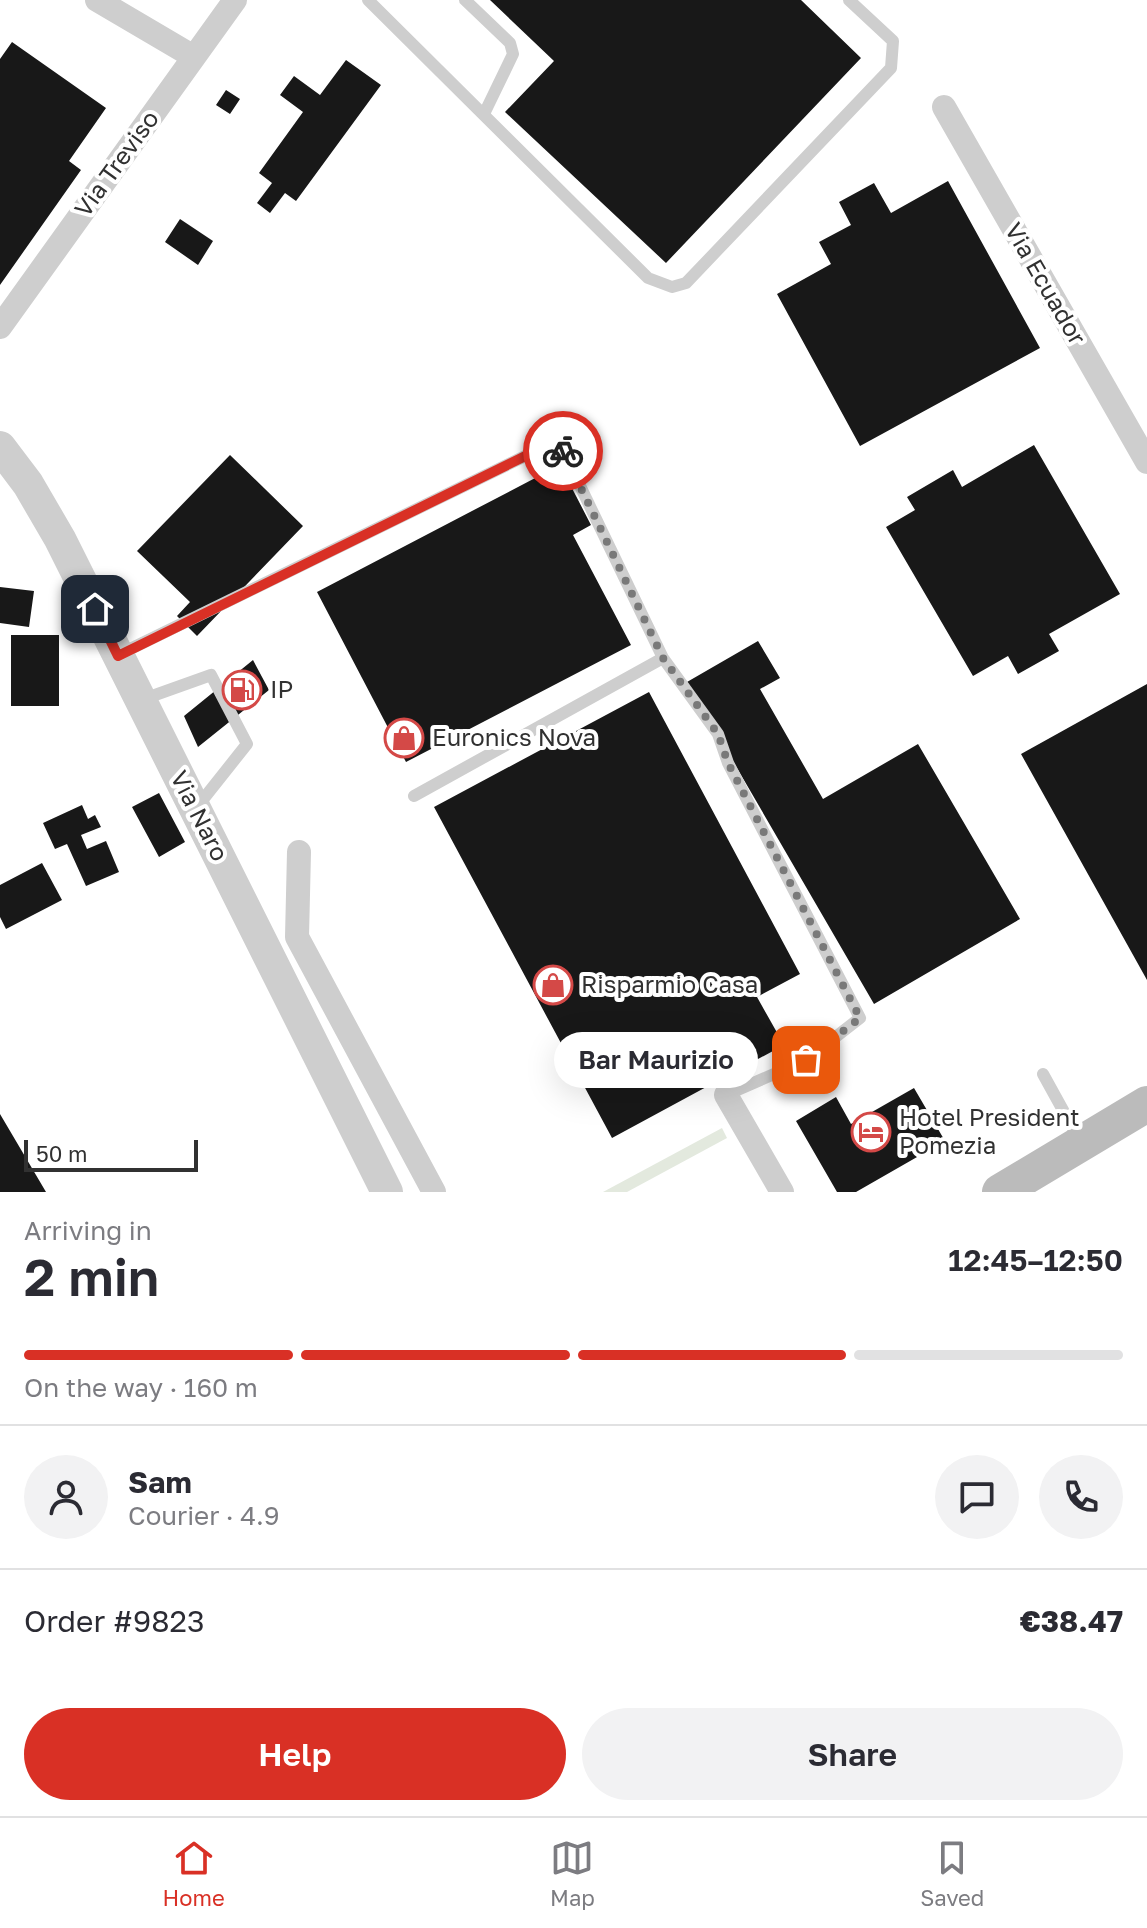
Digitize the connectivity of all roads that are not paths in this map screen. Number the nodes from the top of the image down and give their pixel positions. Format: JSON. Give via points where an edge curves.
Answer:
{"nodes":[{"id":1,"x":97,"y":0,"type":"edge"},
{"id":2,"x":235,"y":0,"type":"edge"},
{"id":3,"x":368,"y":0,"type":"edge"},
{"id":4,"x":465,"y":0,"type":"edge"},
{"id":5,"x":849,"y":0,"type":"edge"},
{"id":6,"x":194,"y":57,"type":"junction"},
{"id":7,"x":944,"y":107,"type":"dead end"},
{"id":8,"x":484,"y":114,"type":"junction"},
{"id":9,"x":0,"y":327,"type":"edge"},
{"id":10,"x":0,"y":447,"type":"edge"},
{"id":11,"x":1147,"y":462,"type":"edge"},
{"id":12,"x":118,"y":656,"type":"junction"},
{"id":13,"x":663,"y":658,"type":"junction"},
{"id":14,"x":141,"y":700,"type":"junction"},
{"id":15,"x":414,"y":796,"type":"dead end"},
{"id":16,"x":195,"y":809,"type":"junction"},
{"id":17,"x":299,"y":852,"type":"dead end"},
{"id":18,"x":1043,"y":1074,"type":"dead end"},
{"id":19,"x":726,"y":1095,"type":"joint"},
{"id":20,"x":1147,"y":1104,"type":"edge"},
{"id":21,"x":1081,"y":1144,"type":"junction"},
{"id":22,"x":387,"y":1192,"type":"edge"},
{"id":23,"x":434,"y":1192,"type":"edge"},
{"id":24,"x":782,"y":1192,"type":"edge"},
{"id":25,"x":1000,"y":1192,"type":"edge"}],
"edges":[{"from":1,"to":6,"type":"street"},
{"from":2,"to":6,"type":"street","name":"Via Treviso"},
{"from":3,"to":8,"type":"lane"},
{"from":4,"to":8,"type":"lane","via":[[510,43],[513,54]]},
{"from":5,"to":8,"type":"lane","via":[[893,41],[891,68],[686,283],[672,287],[648,278]]},
{"from":6,"to":9,"type":"street","name":"Via Treviso"},
{"from":7,"to":11,"type":"street","name":"Via Ecuador"},
{"from":10,"to":12,"type":"street","name":"Via Naro","via":[[60,539]]},
{"from":12,"to":13,"type":"lane","via":[[558,440]]},
{"from":12,"to":14,"type":"street","name":"Via Naro"},
{"from":13,"to":15,"type":"lane"},
{"from":13,"to":19,"type":"lane","via":[[718,734],[728,763],[860,1018],[806,1060]]},
{"from":14,"to":16,"type":"street","name":"Via Naro"},
{"from":14,"to":16,"type":"lane","via":[[211,675],[247,744]]},
{"from":16,"to":22,"type":"street","name":"Via Naro"},
{"from":17,"to":23,"type":"street","via":[[297,937]]},
{"from":18,"to":21,"type":"lane"},
{"from":19,"to":24,"type":"street"},
{"from":20,"to":21,"type":"main road"},
{"from":21,"to":25,"type":"main road"}]}
